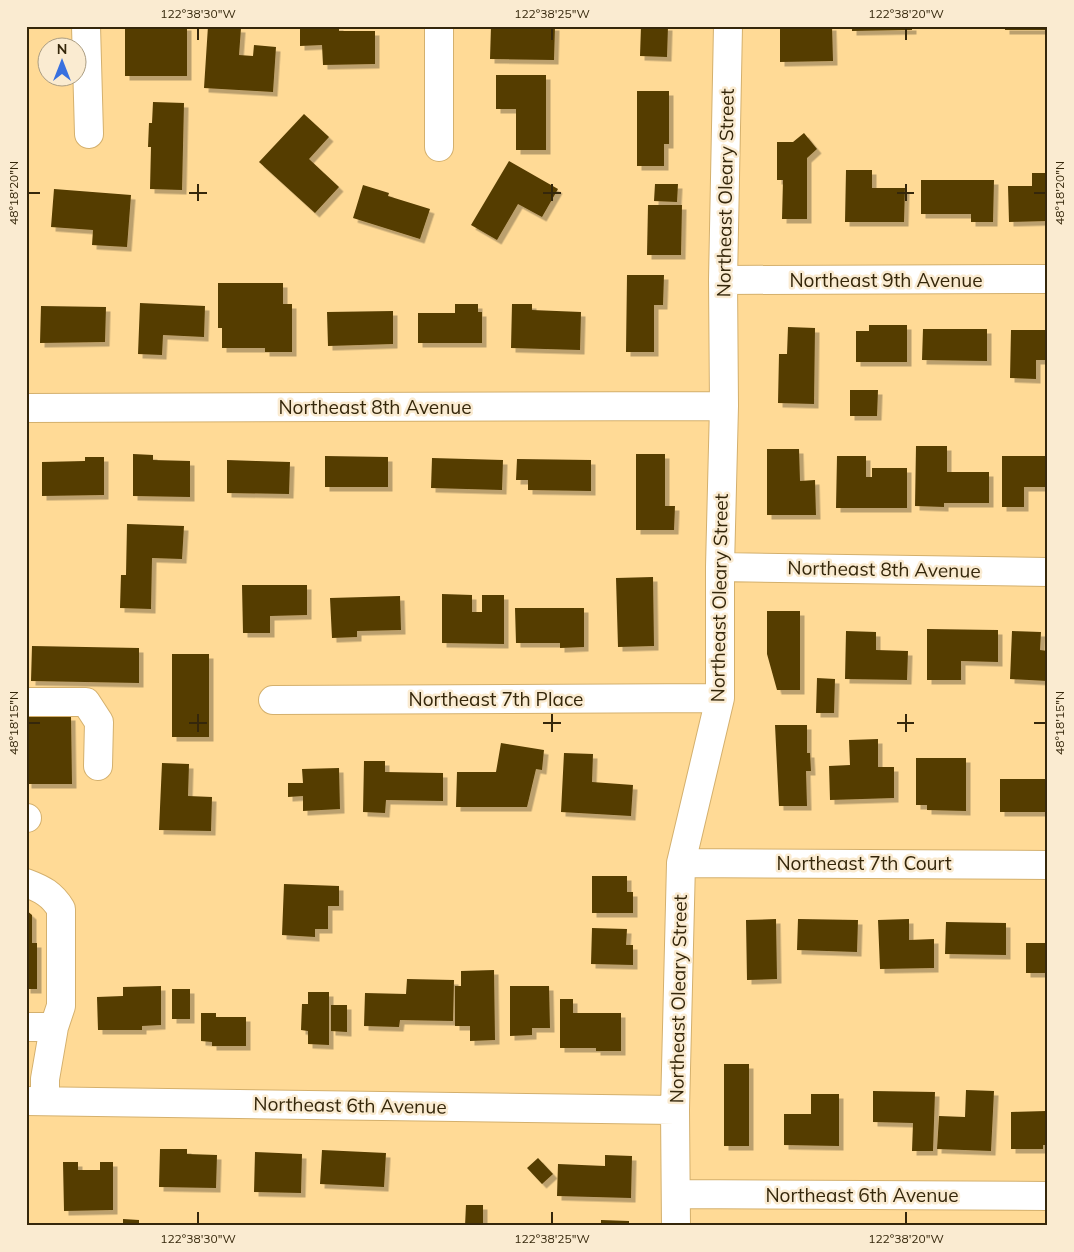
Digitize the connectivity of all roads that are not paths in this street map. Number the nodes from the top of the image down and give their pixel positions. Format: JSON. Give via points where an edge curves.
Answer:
{"nodes":[{"id":1,"x":86,"y":26,"type":"edge"},
{"id":2,"x":439,"y":26,"type":"edge"},
{"id":3,"x":728,"y":26,"type":"edge"},
{"id":4,"x":89,"y":134,"type":"dead end"},
{"id":5,"x":439,"y":147,"type":"dead end"},
{"id":6,"x":1048,"y":279,"type":"edge"},
{"id":7,"x":724,"y":280,"type":"junction"},
{"id":8,"x":724,"y":406,"type":"junction"},
{"id":9,"x":26,"y":408,"type":"edge"},
{"id":10,"x":720,"y":567,"type":"junction"},
{"id":11,"x":1048,"y":572,"type":"edge"},
{"id":12,"x":720,"y":698,"type":"junction"},
{"id":13,"x":273,"y":700,"type":"dead end"},
{"id":14,"x":26,"y":702,"type":"edge"},
{"id":15,"x":98,"y":766,"type":"dead end"},
{"id":16,"x":681,"y":862,"type":"junction"},
{"id":17,"x":1048,"y":865,"type":"edge"},
{"id":18,"x":37,"y":895,"type":"edge"},
{"id":19,"x":26,"y":1027,"type":"edge"},
{"id":20,"x":54,"y":1027,"type":"junction"},
{"id":21,"x":36,"y":1101,"type":"edge"},
{"id":22,"x":675,"y":1110,"type":"junction"},
{"id":23,"x":676,"y":1194,"type":"junction"},
{"id":24,"x":1048,"y":1196,"type":"edge"},
{"id":25,"x":676,"y":1226,"type":"edge"}],
"edges":[{"from":1,"to":4,"type":"street"},
{"from":2,"to":5,"type":"street"},
{"from":3,"to":7,"type":"street","name":"Northeast Oleary Street"},
{"from":6,"to":7,"type":"street","name":"Northeast 9th Avenue"},
{"from":7,"to":8,"type":"street","name":"Northeast Oleary Street"},
{"from":8,"to":9,"type":"street","name":"Northeast 8th Avenue"},
{"from":8,"to":10,"type":"street","name":"Northeast Oleary Street"},
{"from":10,"to":11,"type":"street","name":"Northeast 8th Avenue"},
{"from":10,"to":12,"type":"street","name":"Northeast Oleary Street"},
{"from":12,"to":13,"type":"street","name":"Northeast 7th Place"},
{"from":12,"to":16,"type":"street","name":"Northeast Oleary Street"},
{"from":14,"to":15,"type":"street","via":[[86,702],[99,722]]},
{"from":16,"to":17,"type":"street","name":"Northeast 7th Court"},
{"from":16,"to":22,"type":"street","name":"Northeast Oleary Street"},
{"from":18,"to":20,"type":"street","via":[[62,1006]]},
{"from":19,"to":20,"type":"street"},
{"from":20,"to":21,"type":"street","via":[[45,1079]]},
{"from":21,"to":22,"type":"street","name":"Northeast 6th Avenue"},
{"from":22,"to":23,"type":"street","name":"Northeast Oleary Street"},
{"from":23,"to":24,"type":"street","name":"Northeast 6th Avenue"},
{"from":23,"to":25,"type":"street","name":"Northeast Oleary Street"}]}
